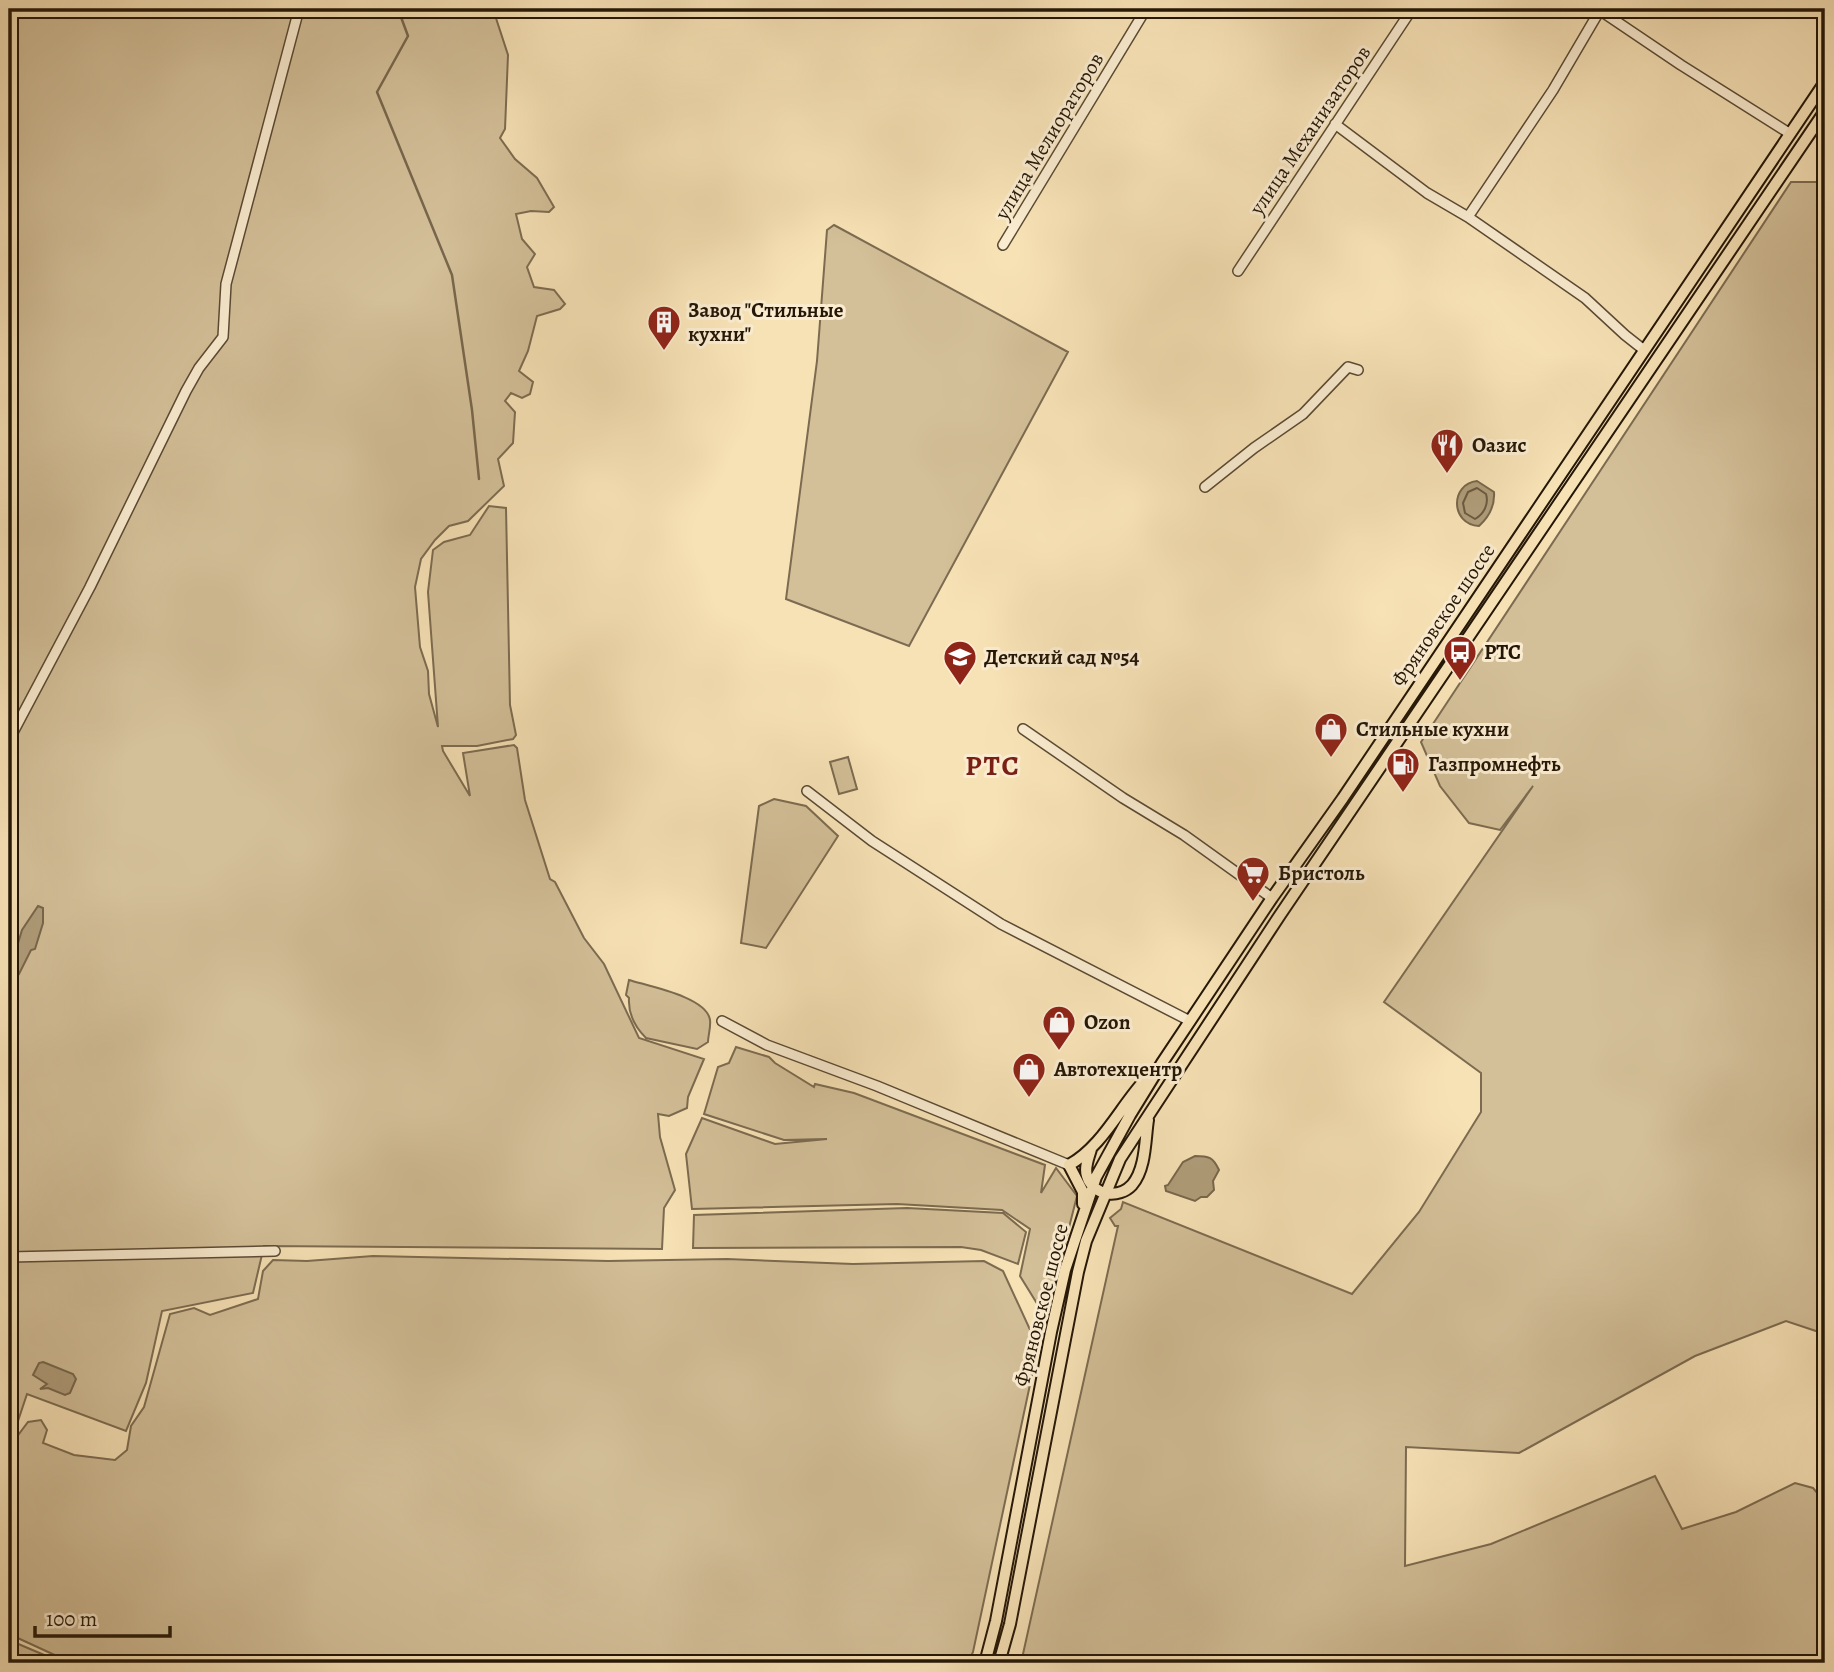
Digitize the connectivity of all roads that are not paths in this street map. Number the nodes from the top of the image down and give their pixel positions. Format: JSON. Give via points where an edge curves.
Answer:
{"nodes":[{"id":1,"x":299,"y":9,"type":"edge"},
{"id":2,"x":1146,"y":9,"type":"edge"},
{"id":3,"x":1412,"y":9,"type":"edge"},
{"id":4,"x":1599,"y":9,"type":"edge"},
{"id":5,"x":1825,"y":82,"type":"edge"},
{"id":6,"x":1825,"y":111,"type":"edge"},
{"id":7,"x":1335,"y":124,"type":"junction"},
{"id":8,"x":1789,"y":133,"type":"junction"},
{"id":9,"x":1468,"y":217,"type":"junction"},
{"id":10,"x":1003,"y":245,"type":"dead end"},
{"id":11,"x":1238,"y":271,"type":"dead end"},
{"id":12,"x":1644,"y":349,"type":"junction"},
{"id":13,"x":1358,"y":370,"type":"dead end"},
{"id":14,"x":1205,"y":487,"type":"dead end"},
{"id":15,"x":1023,"y":729,"type":"dead end"},
{"id":16,"x":9,"y":740,"type":"edge"},
{"id":17,"x":807,"y":791,"type":"dead end"},
{"id":18,"x":1272,"y":898,"type":"junction"},
{"id":19,"x":722,"y":1021,"type":"dead end"},
{"id":20,"x":1190,"y":1021,"type":"junction"},
{"id":21,"x":1162,"y":1063,"type":"junction"},
{"id":22,"x":1149,"y":1115,"type":"junction"},
{"id":23,"x":1091,"y":1149,"type":"junction"},
{"id":24,"x":1069,"y":1165,"type":"junction"},
{"id":25,"x":1093,"y":1186,"type":"junction"},
{"id":26,"x":1105,"y":1193,"type":"junction"},
{"id":27,"x":1083,"y":1215,"type":"junction"},
{"id":28,"x":275,"y":1251,"type":"dead end"},
{"id":29,"x":9,"y":1257,"type":"edge"},
{"id":30,"x":985,"y":1663,"type":"edge"},
{"id":31,"x":999,"y":1663,"type":"edge"}],
"edges":[{"from":1,"to":16,"type":"street","via":[[226,284],[223,337],[186,391]]},
{"from":2,"to":10,"type":"street","name":"улица Мелиораторов"},
{"from":3,"to":7,"type":"street","name":"улица Механизаторов"},
{"from":4,"to":8,"type":"street"},
{"from":4,"to":9,"type":"street","via":[[1553,90]]},
{"from":5,"to":8,"type":"main road","name":"Фряновское шоссе"},
{"from":6,"to":22,"type":"main road","name":"Фряновское шоссе"},
{"from":7,"to":9,"type":"street","via":[[1427,193]]},
{"from":7,"to":11,"type":"street","name":"улица Механизаторов"},
{"from":8,"to":12,"type":"main road","name":"Фряновское шоссе"},
{"from":9,"to":12,"type":"street","via":[[1585,298]]},
{"from":12,"to":18,"type":"main road","name":"Фряновское шоссе"},
{"from":13,"to":14,"type":"street","via":[[1348,367],[1303,414]]},
{"from":15,"to":18,"type":"street"},
{"from":17,"to":20,"type":"street","via":[[872,841],[1001,924]]},
{"from":18,"to":20,"type":"main road","name":"Фряновское шоссе"},
{"from":19,"to":24,"type":"street","via":[[767,1045]]},
{"from":20,"to":21,"type":"main road","name":"Фряновское шоссе"},
{"from":21,"to":23,"type":"main road"},
{"from":21,"to":25,"type":"main road","name":"Фряновское шоссе"},
{"from":22,"to":26,"type":"main road","name":"Фряновское шоссе","via":[[1120,1159]]},
{"from":22,"to":26,"type":"main road","via":[[1135,1181],[1119,1193]]},
{"from":23,"to":24,"type":"main road"},
{"from":23,"to":25,"type":"main road","via":[[1086,1167]]},
{"from":24,"to":25,"type":"main road"},
{"from":24,"to":27,"type":"main road","via":[[1083,1192]]},
{"from":25,"to":26,"type":"main road"},
{"from":25,"to":27,"type":"main road","name":"Фряновское шоссе"},
{"from":26,"to":31,"type":"main road","name":"Фряновское шоссе","via":[[1078,1272]]},
{"from":27,"to":30,"type":"main road","name":"Фряновское шоссе","via":[[1051,1332]]},
{"from":28,"to":29,"type":"street"}]}
